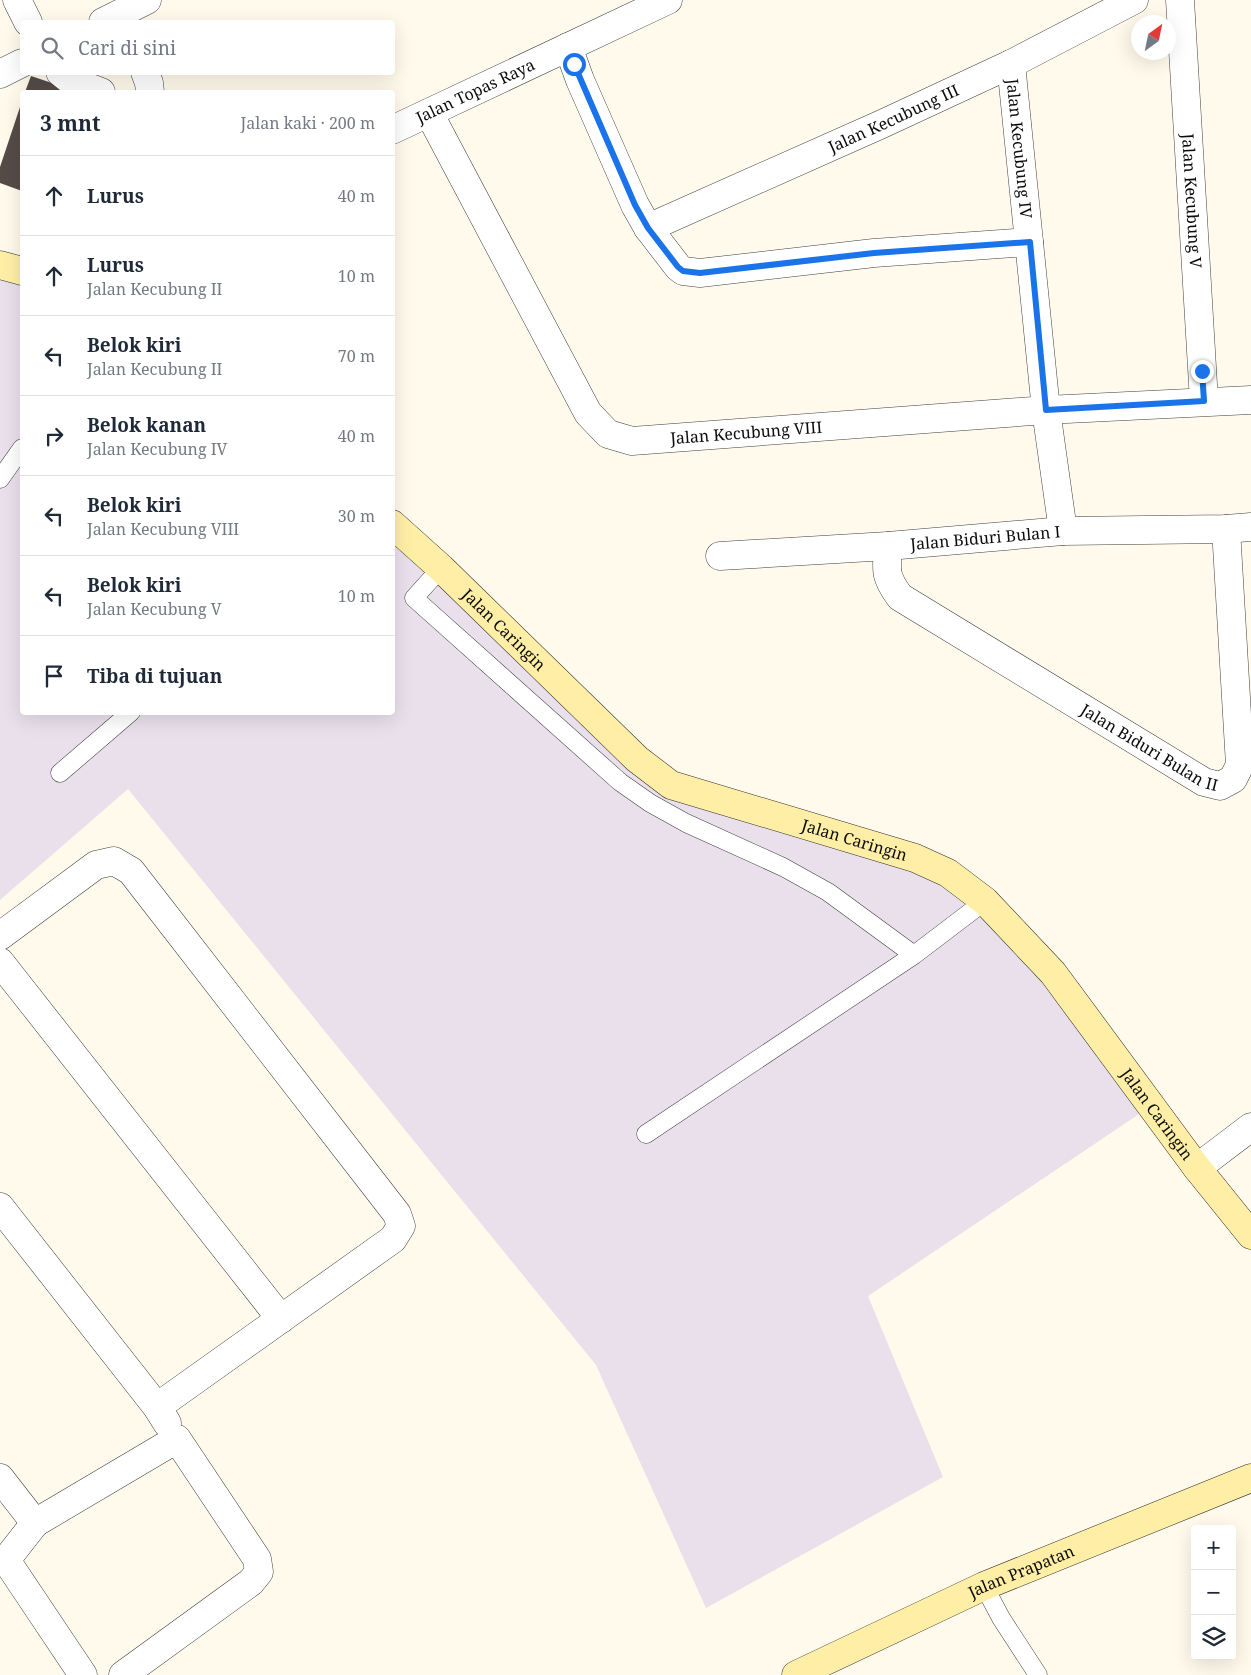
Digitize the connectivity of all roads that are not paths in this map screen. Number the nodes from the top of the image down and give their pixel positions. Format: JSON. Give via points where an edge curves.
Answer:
{"nodes":[{"id":1,"x":16,"y":0,"type":"edge"},
{"id":2,"x":147,"y":0,"type":"edge"},
{"id":3,"x":668,"y":0,"type":"edge"},
{"id":4,"x":1134,"y":0,"type":"edge"},
{"id":5,"x":1180,"y":0,"type":"edge"},
{"id":6,"x":27,"y":20,"type":"edge"},
{"id":7,"x":113,"y":20,"type":"edge"},
{"id":8,"x":568,"y":47,"type":"junction"},
{"id":9,"x":20,"y":64,"type":"edge"},
{"id":10,"x":1011,"y":64,"type":"junction"},
{"id":11,"x":0,"y":74,"type":"edge"},
{"id":12,"x":64,"y":75,"type":"edge"},
{"id":13,"x":146,"y":75,"type":"edge"},
{"id":14,"x":96,"y":90,"type":"edge"},
{"id":15,"x":150,"y":90,"type":"edge"},
{"id":16,"x":429,"y":113,"type":"junction"},
{"id":17,"x":395,"y":129,"type":"edge"},
{"id":18,"x":648,"y":228,"type":"junction"},
{"id":19,"x":1030,"y":242,"type":"junction"},
{"id":20,"x":0,"y":265,"type":"edge"},
{"id":21,"x":20,"y":270,"type":"edge"},
{"id":22,"x":1251,"y":400,"type":"edge"},
{"id":23,"x":1204,"y":401,"type":"junction"},
{"id":24,"x":1046,"y":410,"type":"junction"},
{"id":25,"x":20,"y":451,"type":"edge"},
{"id":26,"x":0,"y":478,"type":"edge"},
{"id":27,"x":395,"y":527,"type":"edge"},
{"id":28,"x":1239,"y":528,"type":"edge"},
{"id":29,"x":1063,"y":531,"type":"junction"},
{"id":30,"x":888,"y":546,"type":"junction"},
{"id":31,"x":720,"y":556,"type":"dead end"},
{"id":32,"x":441,"y":568,"type":"junction"},
{"id":33,"x":128,"y":715,"type":"edge"},
{"id":34,"x":60,"y":773,"type":"dead end"},
{"id":35,"x":985,"y":901,"type":"junction"},
{"id":36,"x":0,"y":936,"type":"edge"},
{"id":37,"x":914,"y":955,"type":"junction"},
{"id":38,"x":0,"y":962,"type":"edge"},
{"id":39,"x":1251,"y":1127,"type":"edge"},
{"id":40,"x":646,"y":1134,"type":"dead end"},
{"id":41,"x":1198,"y":1168,"type":"junction"},
{"id":42,"x":0,"y":1207,"type":"edge"},
{"id":43,"x":1251,"y":1235,"type":"edge"},
{"id":44,"x":281,"y":1319,"type":"junction"},
{"id":45,"x":157,"y":1407,"type":"junction"},
{"id":46,"x":177,"y":1440,"type":"junction"},
{"id":47,"x":0,"y":1478,"type":"edge"},
{"id":48,"x":1251,"y":1478,"type":"edge"},
{"id":49,"x":34,"y":1523,"type":"junction"},
{"id":50,"x":3,"y":1562,"type":"edge"},
{"id":51,"x":984,"y":1586,"type":"junction"},
{"id":52,"x":83,"y":1675,"type":"edge"},
{"id":53,"x":123,"y":1675,"type":"edge"},
{"id":54,"x":796,"y":1675,"type":"edge"},
{"id":55,"x":1038,"y":1675,"type":"edge"}],
"edges":[{"from":1,"to":6,"type":"street"},
{"from":2,"to":7,"type":"street"},
{"from":3,"to":8,"type":"street","name":"Jalan Topas Raya"},
{"from":4,"to":10,"type":"street","name":"Jalan Kecubung III"},
{"from":5,"to":23,"type":"street","name":"Jalan Kecubung V"},
{"from":8,"to":16,"type":"street","name":"Jalan Topas Raya"},
{"from":8,"to":18,"type":"street","via":[[631,196]]},
{"from":9,"to":11,"type":"street"},
{"from":10,"to":18,"type":"street","name":"Jalan Kecubung III"},
{"from":10,"to":19,"type":"street","name":"Jalan Kecubung IV"},
{"from":12,"to":14,"type":"street"},
{"from":13,"to":15,"type":"street"},
{"from":16,"to":17,"type":"street","name":"Jalan Topas Raya"},
{"from":16,"to":24,"type":"street","name":"Jalan Kecubung VIII","via":[[588,413],[608,434],[632,441]]},
{"from":18,"to":19,"type":"street","via":[[678,267],[683,271],[700,273],[874,253]]},
{"from":19,"to":24,"type":"street","name":"Jalan Kecubung IV"},
{"from":20,"to":21,"type":"main road"},
{"from":22,"to":23,"type":"street","name":"Jalan Kecubung VIII"},
{"from":23,"to":24,"type":"street","name":"Jalan Kecubung VIII"},
{"from":24,"to":29,"type":"street","name":"Jalan Kecubung IV"},
{"from":25,"to":26,"type":"lane"},
{"from":27,"to":32,"type":"main road","name":"Jalan Caringin"},
{"from":28,"to":29,"type":"street","name":"Jalan Biduri Bulan I"},
{"from":28,"to":30,"type":"street","name":"Jalan Biduri Bulan II","via":[[1240,765],[1233,779],[1220,786],[1204,782],[900,597],[888,581]]},
{"from":29,"to":30,"type":"street","name":"Jalan Biduri Bulan I"},
{"from":30,"to":31,"type":"street","name":"Jalan Biduri Bulan I"},
{"from":32,"to":35,"type":"main road","name":"Jalan Caringin","via":[[637,759],[671,785],[914,858],[948,873]]},
{"from":32,"to":37,"type":"lane","via":[[414,598],[620,782],[686,823],[784,867],[828,892]]},
{"from":33,"to":34,"type":"lane"},
{"from":35,"to":37,"type":"lane"},
{"from":35,"to":41,"type":"main road","name":"Jalan Caringin","via":[[1053,973]]},
{"from":36,"to":44,"type":"street","via":[[96,865],[114,861],[131,871],[397,1214],[400,1226],[393,1239]]},
{"from":37,"to":40,"type":"lane"},
{"from":38,"to":44,"type":"street"},
{"from":39,"to":41,"type":"street"},
{"from":41,"to":43,"type":"main road","name":"Jalan Caringin"},
{"from":42,"to":45,"type":"street"},
{"from":44,"to":45,"type":"street"},
{"from":45,"to":46,"type":"street"},
{"from":46,"to":49,"type":"street"},
{"from":46,"to":53,"type":"street","via":[[257,1559],[259,1572],[251,1582]]},
{"from":47,"to":49,"type":"street"},
{"from":48,"to":51,"type":"main road","name":"Jalan Prapatan"},
{"from":49,"to":50,"type":"street"},
{"from":50,"to":52,"type":"street"},
{"from":51,"to":54,"type":"main road","name":"Jalan Prapatan"},
{"from":51,"to":55,"type":"lane"}]}
